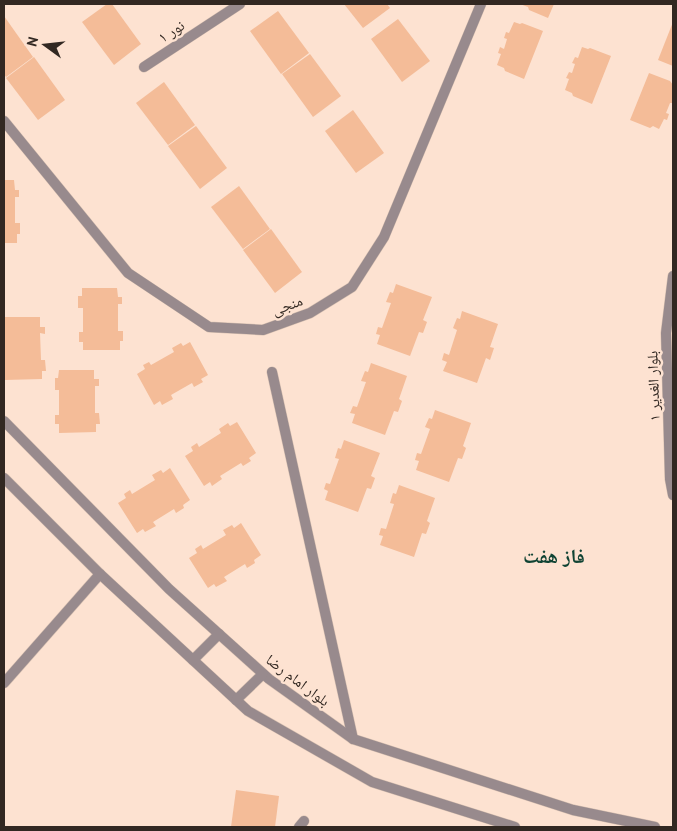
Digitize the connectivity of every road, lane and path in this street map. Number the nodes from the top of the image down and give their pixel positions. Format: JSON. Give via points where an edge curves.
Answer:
{"nodes":[{"id":1,"x":240,"y":4,"type":"edge"},
{"id":2,"x":481,"y":4,"type":"edge"},
{"id":3,"x":144,"y":66,"type":"dead end"},
{"id":4,"x":4,"y":121,"type":"edge"},
{"id":5,"x":673,"y":276,"type":"edge"},
{"id":6,"x":272,"y":372,"type":"dead end"},
{"id":7,"x":4,"y":421,"type":"edge"},
{"id":8,"x":4,"y":478,"type":"edge"},
{"id":9,"x":673,"y":495,"type":"edge"},
{"id":10,"x":100,"y":574,"type":"junction"},
{"id":11,"x":219,"y":634,"type":"junction"},
{"id":12,"x":193,"y":660,"type":"junction"},
{"id":13,"x":263,"y":674,"type":"junction"},
{"id":14,"x":4,"y":683,"type":"edge"},
{"id":15,"x":236,"y":700,"type":"junction"},
{"id":16,"x":353,"y":739,"type":"junction"},
{"id":17,"x":514,"y":827,"type":"edge"},
{"id":18,"x":655,"y":827,"type":"edge"}],
"edges":[{"from":1,"to":3,"type":"street","name":"نور ۱"},
{"from":2,"to":4,"type":"street","name":"منجی","via":[[384,237],[352,287],[310,313],[264,330],[209,328],[128,273]]},
{"from":5,"to":9,"type":"street","name":"بلوار الغدیر ۱","via":[[666,333]]},
{"from":6,"to":16,"type":"street"},
{"from":7,"to":11,"type":"street","name":"بلوار امام رضا","via":[[169,589]]},
{"from":8,"to":10,"type":"street"},
{"from":10,"to":12,"type":"street"},
{"from":10,"to":14,"type":"street"},
{"from":11,"to":12,"type":"street"},
{"from":11,"to":13,"type":"street","name":"بلوار امام رضا"},
{"from":12,"to":15,"type":"street"},
{"from":13,"to":15,"type":"street"},
{"from":13,"to":16,"type":"street","name":"بلوار امام رضا"},
{"from":15,"to":17,"type":"street","via":[[248,711],[372,782]]},
{"from":16,"to":18,"type":"street","name":"بلوار امام رضا","via":[[573,810]]}]}
